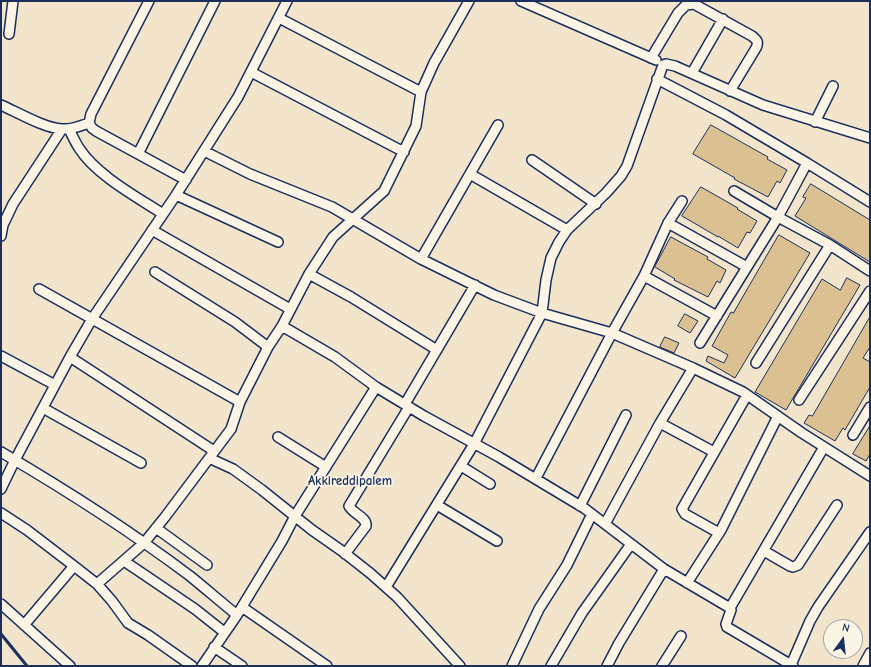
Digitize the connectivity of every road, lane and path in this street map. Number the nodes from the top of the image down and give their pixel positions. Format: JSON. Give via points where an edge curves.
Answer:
{"nodes":[{"id":1,"x":13,"y":1,"type":"edge"},
{"id":2,"x":149,"y":1,"type":"edge"},
{"id":3,"x":216,"y":1,"type":"edge"},
{"id":4,"x":287,"y":1,"type":"edge"},
{"id":5,"x":469,"y":1,"type":"edge"},
{"id":6,"x":521,"y":1,"type":"edge"},
{"id":7,"x":279,"y":18,"type":"junction"},
{"id":8,"x":723,"y":20,"type":"junction"},
{"id":9,"x":9,"y":34,"type":"dead end"},
{"id":10,"x":652,"y":58,"type":"junction"},
{"id":11,"x":666,"y":64,"type":"junction"},
{"id":12,"x":251,"y":72,"type":"junction"},
{"id":13,"x":692,"y":73,"type":"junction"},
{"id":14,"x":657,"y":79,"type":"junction"},
{"id":15,"x":833,"y":86,"type":"dead end"},
{"id":16,"x":730,"y":91,"type":"junction"},
{"id":17,"x":421,"y":92,"type":"junction"},
{"id":18,"x":1,"y":105,"type":"edge"},
{"id":19,"x":815,"y":122,"type":"junction"},
{"id":20,"x":89,"y":123,"type":"junction"},
{"id":21,"x":498,"y":125,"type":"dead end"},
{"id":22,"x":66,"y":129,"type":"junction"},
{"id":23,"x":870,"y":138,"type":"edge"},
{"id":24,"x":204,"y":151,"type":"junction"},
{"id":25,"x":404,"y":152,"type":"junction"},
{"id":26,"x":138,"y":154,"type":"junction"},
{"id":27,"x":532,"y":160,"type":"dead end"},
{"id":28,"x":807,"y":163,"type":"junction"},
{"id":29,"x":470,"y":174,"type":"junction"},
{"id":30,"x":186,"y":180,"type":"junction"},
{"id":31,"x":734,"y":191,"type":"dead end"},
{"id":32,"x":176,"y":195,"type":"junction"},
{"id":33,"x":682,"y":201,"type":"dead end"},
{"id":34,"x":870,"y":202,"type":"edge"},
{"id":35,"x":596,"y":204,"type":"junction"},
{"id":36,"x":163,"y":214,"type":"junction"},
{"id":37,"x":778,"y":217,"type":"junction"},
{"id":38,"x":354,"y":219,"type":"junction"},
{"id":39,"x":668,"y":223,"type":"junction"},
{"id":40,"x":152,"y":230,"type":"junction"},
{"id":41,"x":567,"y":230,"type":"junction"},
{"id":42,"x":1,"y":236,"type":"edge"},
{"id":43,"x":278,"y":242,"type":"dead end"},
{"id":44,"x":830,"y":246,"type":"junction"},
{"id":45,"x":421,"y":259,"type":"junction"},
{"id":46,"x":747,"y":267,"type":"junction"},
{"id":47,"x":870,"y":271,"type":"edge"},
{"id":48,"x":155,"y":272,"type":"dead end"},
{"id":49,"x":309,"y":274,"type":"junction"},
{"id":50,"x":644,"y":276,"type":"junction"},
{"id":51,"x":474,"y":285,"type":"junction"},
{"id":52,"x":39,"y":289,"type":"dead end"},
{"id":53,"x":870,"y":291,"type":"edge"},
{"id":54,"x":290,"y":310,"type":"junction"},
{"id":55,"x":542,"y":313,"type":"junction"},
{"id":56,"x":717,"y":316,"type":"junction"},
{"id":57,"x":92,"y":319,"type":"junction"},
{"id":58,"x":282,"y":326,"type":"junction"},
{"id":59,"x":612,"y":333,"type":"junction"},
{"id":60,"x":700,"y":343,"type":"dead end"},
{"id":61,"x":268,"y":347,"type":"junction"},
{"id":62,"x":437,"y":350,"type":"junction"},
{"id":63,"x":1,"y":356,"type":"edge"},
{"id":64,"x":70,"y":356,"type":"junction"},
{"id":65,"x":756,"y":363,"type":"dead end"},
{"id":66,"x":693,"y":368,"type":"junction"},
{"id":67,"x":55,"y":385,"type":"junction"},
{"id":68,"x":376,"y":387,"type":"junction"},
{"id":69,"x":747,"y":395,"type":"junction"},
{"id":70,"x":799,"y":400,"type":"dead end"},
{"id":71,"x":240,"y":402,"type":"junction"},
{"id":72,"x":407,"y":405,"type":"junction"},
{"id":73,"x":870,"y":407,"type":"edge"},
{"id":74,"x":44,"y":408,"type":"junction"},
{"id":75,"x":626,"y":415,"type":"dead end"},
{"id":76,"x":778,"y":416,"type":"junction"},
{"id":77,"x":660,"y":423,"type":"junction"},
{"id":78,"x":853,"y":435,"type":"dead end"},
{"id":79,"x":278,"y":437,"type":"dead end"},
{"id":80,"x":474,"y":444,"type":"junction"},
{"id":81,"x":824,"y":447,"type":"junction"},
{"id":82,"x":1,"y":452,"type":"edge"},
{"id":83,"x":714,"y":452,"type":"junction"},
{"id":84,"x":211,"y":455,"type":"junction"},
{"id":85,"x":15,"y":460,"type":"junction"},
{"id":86,"x":141,"y":463,"type":"dead end"},
{"id":87,"x":326,"y":466,"type":"junction"},
{"id":88,"x":461,"y":466,"type":"junction"},
{"id":89,"x":870,"y":476,"type":"edge"},
{"id":90,"x":536,"y":478,"type":"junction"},
{"id":91,"x":490,"y":484,"type":"dead end"},
{"id":92,"x":1,"y":489,"type":"edge"},
{"id":93,"x":437,"y":505,"type":"junction"},
{"id":94,"x":837,"y":505,"type":"dead end"},
{"id":95,"x":580,"y":506,"type":"junction"},
{"id":96,"x":1,"y":513,"type":"edge"},
{"id":97,"x":592,"y":514,"type":"junction"},
{"id":98,"x":295,"y":516,"type":"junction"},
{"id":99,"x":605,"y":524,"type":"junction"},
{"id":100,"x":156,"y":528,"type":"junction"},
{"id":101,"x":870,"y":532,"type":"edge"},
{"id":102,"x":719,"y":533,"type":"junction"},
{"id":103,"x":497,"y":541,"type":"dead end"},
{"id":104,"x":144,"y":543,"type":"junction"},
{"id":105,"x":631,"y":544,"type":"junction"},
{"id":106,"x":764,"y":551,"type":"junction"},
{"id":107,"x":345,"y":554,"type":"junction"},
{"id":108,"x":124,"y":561,"type":"junction"},
{"id":109,"x":207,"y":565,"type":"dead end"},
{"id":110,"x":74,"y":566,"type":"junction"},
{"id":111,"x":664,"y":569,"type":"junction"},
{"id":112,"x":687,"y":583,"type":"junction"},
{"id":113,"x":97,"y":584,"type":"junction"},
{"id":114,"x":386,"y":588,"type":"junction"},
{"id":115,"x":1,"y":604,"type":"edge"},
{"id":116,"x":730,"y":608,"type":"junction"},
{"id":117,"x":240,"y":611,"type":"junction"},
{"id":118,"x":24,"y":625,"type":"junction"},
{"id":119,"x":224,"y":632,"type":"junction"},
{"id":120,"x":681,"y":636,"type":"dead end"},
{"id":121,"x":214,"y":647,"type":"junction"},
{"id":122,"x":870,"y":653,"type":"edge"},
{"id":123,"x":792,"y":665,"type":"edge"},
{"id":124,"x":70,"y":666,"type":"edge"},
{"id":125,"x":192,"y":666,"type":"edge"},
{"id":126,"x":202,"y":666,"type":"edge"},
{"id":127,"x":242,"y":666,"type":"edge"},
{"id":128,"x":327,"y":666,"type":"edge"},
{"id":129,"x":460,"y":666,"type":"edge"},
{"id":130,"x":512,"y":666,"type":"edge"},
{"id":131,"x":551,"y":666,"type":"edge"},
{"id":132,"x":607,"y":666,"type":"edge"},
{"id":133,"x":662,"y":666,"type":"edge"},
{"id":134,"x":863,"y":666,"type":"edge"}],
"edges":[{"from":1,"to":9,"type":"street"},
{"from":2,"to":20,"type":"street","via":[[91,114]]},
{"from":3,"to":26,"type":"street"},
{"from":4,"to":7,"type":"street"},
{"from":5,"to":17,"type":"street"},
{"from":6,"to":10,"type":"street"},
{"from":7,"to":12,"type":"street"},
{"from":7,"to":17,"type":"street"},
{"from":8,"to":10,"type":"street","via":[[694,4],[686,5],[678,12]]},
{"from":8,"to":13,"type":"street"},
{"from":8,"to":16,"type":"street","via":[[752,36],[758,43]]},
{"from":10,"to":11,"type":"street"},
{"from":11,"to":13,"type":"street"},
{"from":11,"to":14,"type":"street"},
{"from":12,"to":24,"type":"street"},
{"from":12,"to":25,"type":"street"},
{"from":13,"to":16,"type":"street"},
{"from":14,"to":28,"type":"street","via":[[726,115]]},
{"from":14,"to":35,"type":"street","via":[[627,166]]},
{"from":15,"to":19,"type":"street"},
{"from":16,"to":19,"type":"street"},
{"from":17,"to":25,"type":"street","via":[[416,126]]},
{"from":18,"to":22,"type":"street","via":[[52,127]]},
{"from":19,"to":23,"type":"street"},
{"from":20,"to":22,"type":"street"},
{"from":20,"to":26,"type":"street","via":[[96,131]]},
{"from":21,"to":29,"type":"street"},
{"from":22,"to":36,"type":"street","via":[[88,160],[121,187]]},
{"from":22,"to":42,"type":"street","via":[[13,204]]},
{"from":24,"to":30,"type":"street"},
{"from":24,"to":38,"type":"street","via":[[250,174],[324,203]]},
{"from":25,"to":38,"type":"street","via":[[384,191]]},
{"from":26,"to":30,"type":"street"},
{"from":27,"to":35,"type":"street"},
{"from":28,"to":34,"type":"street"},
{"from":28,"to":37,"type":"street"},
{"from":29,"to":41,"type":"street"},
{"from":29,"to":45,"type":"street"},
{"from":30,"to":32,"type":"street"},
{"from":31,"to":37,"type":"street"},
{"from":32,"to":36,"type":"street"},
{"from":32,"to":43,"type":"street"},
{"from":33,"to":39,"type":"street"},
{"from":35,"to":41,"type":"street"},
{"from":36,"to":40,"type":"street"},
{"from":37,"to":44,"type":"street"},
{"from":37,"to":46,"type":"street"},
{"from":38,"to":45,"type":"street"},
{"from":38,"to":49,"type":"street","via":[[333,237]]},
{"from":39,"to":46,"type":"street"},
{"from":39,"to":50,"type":"street"},
{"from":40,"to":54,"type":"street"},
{"from":40,"to":57,"type":"street"},
{"from":41,"to":55,"type":"street","via":[[551,258]]},
{"from":44,"to":47,"type":"street"},
{"from":44,"to":65,"type":"street"},
{"from":45,"to":51,"type":"street"},
{"from":46,"to":56,"type":"street"},
{"from":48,"to":61,"type":"street","via":[[235,322]]},
{"from":49,"to":54,"type":"street"},
{"from":49,"to":62,"type":"street"},
{"from":50,"to":56,"type":"street"},
{"from":50,"to":59,"type":"street"},
{"from":51,"to":55,"type":"street"},
{"from":51,"to":62,"type":"street"},
{"from":52,"to":57,"type":"street"},
{"from":53,"to":70,"type":"street"},
{"from":54,"to":58,"type":"street"},
{"from":55,"to":59,"type":"street"},
{"from":55,"to":80,"type":"street"},
{"from":56,"to":60,"type":"street"},
{"from":57,"to":64,"type":"street"},
{"from":57,"to":71,"type":"street"},
{"from":58,"to":61,"type":"street"},
{"from":58,"to":68,"type":"street","via":[[335,357]]},
{"from":59,"to":66,"type":"street"},
{"from":59,"to":90,"type":"street"},
{"from":61,"to":71,"type":"street"},
{"from":62,"to":72,"type":"street"},
{"from":63,"to":67,"type":"street"},
{"from":64,"to":67,"type":"street"},
{"from":64,"to":84,"type":"street"},
{"from":66,"to":69,"type":"street"},
{"from":66,"to":77,"type":"street"},
{"from":67,"to":74,"type":"street"},
{"from":68,"to":72,"type":"street"},
{"from":68,"to":87,"type":"street"},
{"from":69,"to":76,"type":"street"},
{"from":69,"to":83,"type":"street"},
{"from":71,"to":84,"type":"street","via":[[230,429]]},
{"from":72,"to":80,"type":"street"},
{"from":72,"to":107,"type":"street","via":[[349,506],[365,521],[366,526]]},
{"from":73,"to":78,"type":"street"},
{"from":74,"to":85,"type":"street"},
{"from":74,"to":86,"type":"street"},
{"from":75,"to":95,"type":"street"},
{"from":76,"to":81,"type":"street"},
{"from":76,"to":102,"type":"street"},
{"from":77,"to":83,"type":"street"},
{"from":77,"to":99,"type":"street"},
{"from":79,"to":87,"type":"street"},
{"from":80,"to":88,"type":"street"},
{"from":80,"to":90,"type":"street"},
{"from":81,"to":89,"type":"street"},
{"from":81,"to":106,"type":"street"},
{"from":82,"to":85,"type":"street"},
{"from":83,"to":102,"type":"street","via":[[682,509],[685,514]]},
{"from":84,"to":98,"type":"street","via":[[234,469]]},
{"from":84,"to":100,"type":"street"},
{"from":85,"to":92,"type":"street"},
{"from":85,"to":104,"type":"street"},
{"from":87,"to":98,"type":"street"},
{"from":88,"to":91,"type":"street"},
{"from":88,"to":93,"type":"street"},
{"from":90,"to":95,"type":"street"},
{"from":93,"to":103,"type":"street"},
{"from":93,"to":114,"type":"street"},
{"from":94,"to":106,"type":"street","via":[[798,565],[790,566]]},
{"from":95,"to":97,"type":"street"},
{"from":96,"to":110,"type":"street"},
{"from":97,"to":99,"type":"street"},
{"from":97,"to":130,"type":"street","via":[[567,565],[539,609]]},
{"from":98,"to":107,"type":"street"},
{"from":98,"to":117,"type":"street"},
{"from":99,"to":105,"type":"street"},
{"from":100,"to":104,"type":"street"},
{"from":100,"to":109,"type":"street"},
{"from":101,"to":123,"type":"street","via":[[818,607]]},
{"from":102,"to":112,"type":"street"},
{"from":104,"to":108,"type":"street"},
{"from":104,"to":117,"type":"street"},
{"from":105,"to":111,"type":"street"},
{"from":105,"to":131,"type":"street","via":[[582,613]]},
{"from":106,"to":116,"type":"street"},
{"from":107,"to":114,"type":"street"},
{"from":108,"to":113,"type":"street"},
{"from":108,"to":119,"type":"street"},
{"from":110,"to":113,"type":"street"},
{"from":110,"to":118,"type":"street"},
{"from":111,"to":112,"type":"street"},
{"from":111,"to":132,"type":"street"},
{"from":112,"to":116,"type":"street"},
{"from":113,"to":125,"type":"street","via":[[128,623],[148,634]]},
{"from":114,"to":129,"type":"street"},
{"from":115,"to":118,"type":"street"},
{"from":116,"to":123,"type":"street","via":[[727,627]]},
{"from":117,"to":119,"type":"street"},
{"from":117,"to":128,"type":"street","via":[[273,627]]},
{"from":118,"to":124,"type":"street"},
{"from":119,"to":121,"type":"street"},
{"from":120,"to":133,"type":"street"},
{"from":121,"to":126,"type":"street"},
{"from":121,"to":127,"type":"street"},
{"from":122,"to":134,"type":"street"}]}
